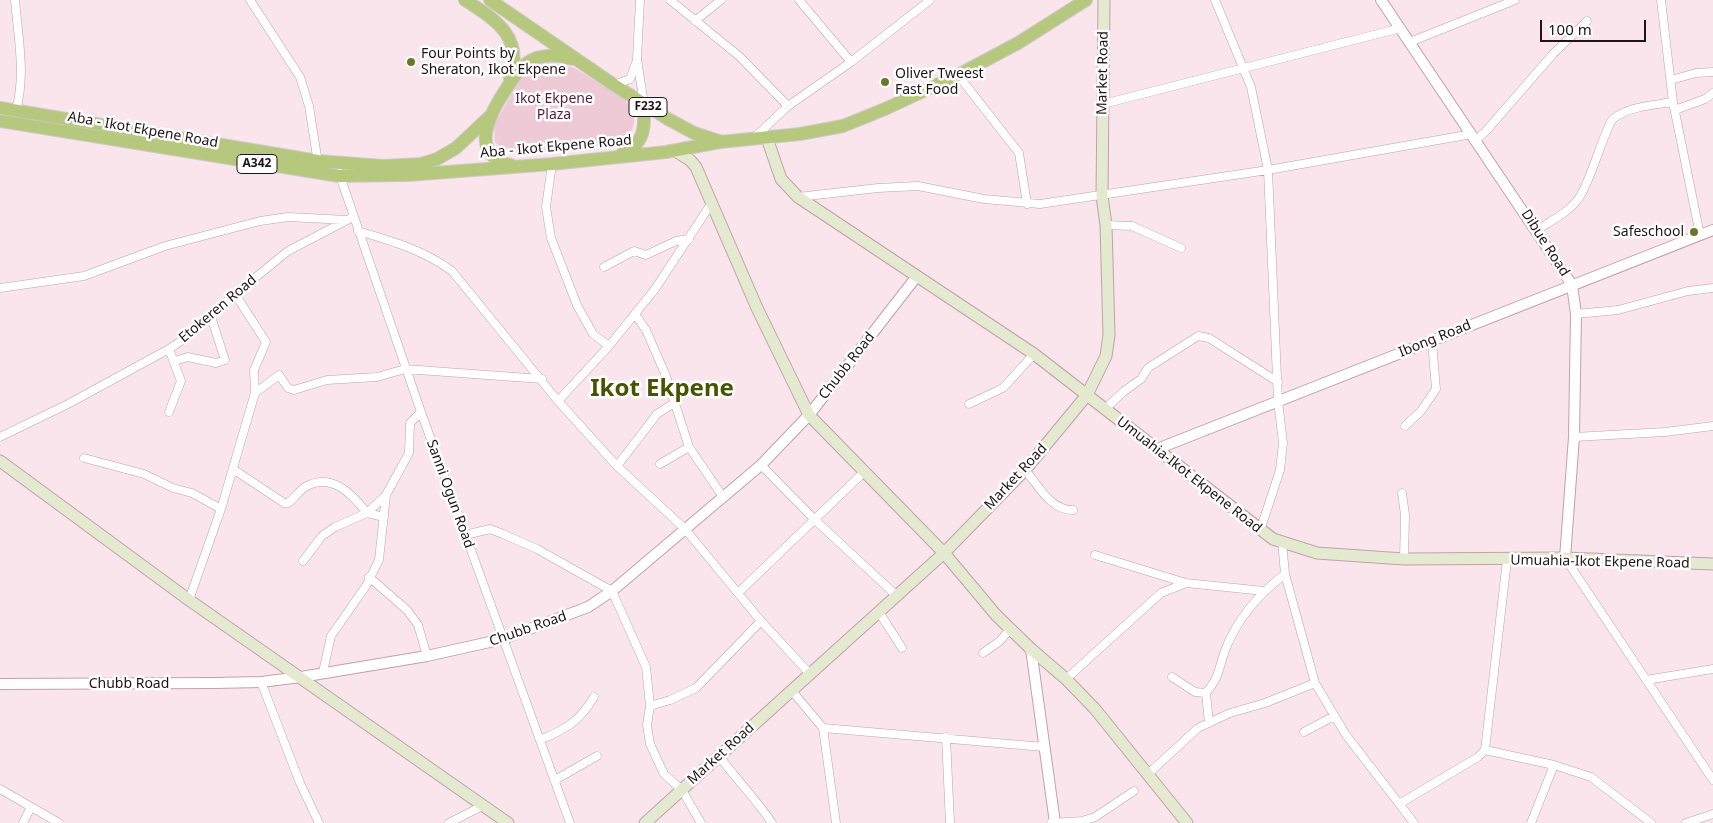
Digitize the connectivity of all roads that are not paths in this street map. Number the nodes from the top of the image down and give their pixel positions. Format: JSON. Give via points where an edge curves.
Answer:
{"nodes":[{"id":1,"x":15,"y":0,"type":"edge"},
{"id":2,"x":250,"y":0,"type":"edge"},
{"id":3,"x":466,"y":0,"type":"edge"},
{"id":4,"x":490,"y":0,"type":"edge"},
{"id":5,"x":640,"y":0,"type":"edge"},
{"id":6,"x":670,"y":0,"type":"edge"},
{"id":7,"x":721,"y":0,"type":"edge"},
{"id":8,"x":799,"y":0,"type":"edge"},
{"id":9,"x":930,"y":0,"type":"edge"},
{"id":10,"x":1086,"y":0,"type":"edge"},
{"id":11,"x":1104,"y":0,"type":"edge"},
{"id":12,"x":1215,"y":0,"type":"edge"},
{"id":13,"x":1381,"y":0,"type":"edge"},
{"id":14,"x":1515,"y":0,"type":"edge"},
{"id":15,"x":1661,"y":0,"type":"edge"},
{"id":16,"x":920,"y":3,"type":"edge"},
{"id":17,"x":695,"y":21,"type":"junction"},
{"id":18,"x":1587,"y":21,"type":"dead end"},
{"id":19,"x":1401,"y":28,"type":"junction"},
{"id":20,"x":1410,"y":42,"type":"junction"},
{"id":21,"x":637,"y":59,"type":"junction"},
{"id":22,"x":851,"y":62,"type":"junction"},
{"id":23,"x":581,"y":63,"type":"junction"},
{"id":24,"x":1245,"y":68,"type":"junction"},
{"id":25,"x":1713,"y":72,"type":"edge"},
{"id":26,"x":958,"y":75,"type":"junction"},
{"id":27,"x":1671,"y":80,"type":"junction"},
{"id":28,"x":614,"y":85,"type":"junction"},
{"id":29,"x":508,"y":86,"type":"junction"},
{"id":30,"x":1713,"y":93,"type":"edge"},
{"id":31,"x":644,"y":104,"type":"junction"},
{"id":32,"x":1103,"y":104,"type":"junction"},
{"id":33,"x":788,"y":106,"type":"junction"},
{"id":34,"x":1674,"y":106,"type":"junction"},
{"id":35,"x":0,"y":108,"type":"edge"},
{"id":36,"x":16,"y":110,"type":"junction"},
{"id":37,"x":490,"y":117,"type":"junction"},
{"id":38,"x":0,"y":121,"type":"edge"},
{"id":39,"x":1474,"y":137,"type":"junction"},
{"id":40,"x":761,"y":138,"type":"junction"},
{"id":41,"x":720,"y":142,"type":"junction"},
{"id":42,"x":675,"y":151,"type":"junction"},
{"id":43,"x":620,"y":155,"type":"junction"},
{"id":44,"x":318,"y":161,"type":"junction"},
{"id":45,"x":552,"y":164,"type":"junction"},
{"id":46,"x":516,"y":166,"type":"junction"},
{"id":47,"x":338,"y":170,"type":"junction"},
{"id":48,"x":1268,"y":170,"type":"junction"},
{"id":49,"x":318,"y":174,"type":"junction"},
{"id":50,"x":1102,"y":196,"type":"junction"},
{"id":51,"x":798,"y":197,"type":"junction"},
{"id":52,"x":711,"y":204,"type":"junction"},
{"id":53,"x":1027,"y":204,"type":"junction"},
{"id":54,"x":350,"y":218,"type":"junction"},
{"id":55,"x":1106,"y":225,"type":"junction"},
{"id":56,"x":1537,"y":230,"type":"junction"},
{"id":57,"x":1713,"y":230,"type":"edge"},
{"id":58,"x":358,"y":231,"type":"junction"},
{"id":59,"x":1700,"y":235,"type":"junction"},
{"id":60,"x":689,"y":239,"type":"junction"},
{"id":61,"x":1181,"y":248,"type":"dead end"},
{"id":62,"x":604,"y":267,"type":"dead end"},
{"id":63,"x":917,"y":276,"type":"junction"},
{"id":64,"x":1572,"y":286,"type":"junction"},
{"id":65,"x":0,"y":288,"type":"edge"},
{"id":66,"x":1713,"y":288,"type":"edge"},
{"id":67,"x":235,"y":294,"type":"junction"},
{"id":68,"x":634,"y":314,"type":"junction"},
{"id":69,"x":1576,"y":314,"type":"junction"},
{"id":70,"x":211,"y":317,"type":"junction"},
{"id":71,"x":1432,"y":341,"type":"junction"},
{"id":72,"x":609,"y":346,"type":"junction"},
{"id":73,"x":169,"y":349,"type":"junction"},
{"id":74,"x":1034,"y":354,"type":"junction"},
{"id":75,"x":175,"y":361,"type":"junction"},
{"id":76,"x":405,"y":369,"type":"junction"},
{"id":77,"x":542,"y":380,"type":"junction"},
{"id":78,"x":1278,"y":382,"type":"junction"},
{"id":79,"x":255,"y":392,"type":"junction"},
{"id":80,"x":1087,"y":395,"type":"junction"},
{"id":81,"x":558,"y":401,"type":"junction"},
{"id":82,"x":1278,"y":401,"type":"junction"},
{"id":83,"x":674,"y":403,"type":"junction"},
{"id":84,"x":969,"y":404,"type":"dead end"},
{"id":85,"x":1105,"y":409,"type":"junction"},
{"id":86,"x":169,"y":412,"type":"dead end"},
{"id":87,"x":421,"y":412,"type":"junction"},
{"id":88,"x":809,"y":415,"type":"junction"},
{"id":89,"x":1405,"y":426,"type":"dead end"},
{"id":90,"x":1713,"y":426,"type":"edge"},
{"id":91,"x":0,"y":437,"type":"edge"},
{"id":92,"x":1574,"y":437,"type":"junction"},
{"id":93,"x":689,"y":447,"type":"junction"},
{"id":94,"x":1157,"y":449,"type":"junction"},
{"id":95,"x":84,"y":458,"type":"dead end"},
{"id":96,"x":0,"y":461,"type":"edge"},
{"id":97,"x":660,"y":464,"type":"dead end"},
{"id":98,"x":761,"y":465,"type":"junction"},
{"id":99,"x":617,"y":466,"type":"junction"},
{"id":100,"x":233,"y":469,"type":"junction"},
{"id":101,"x":1024,"y":470,"type":"junction"},
{"id":102,"x":865,"y":471,"type":"junction"},
{"id":103,"x":1402,"y":492,"type":"dead end"},
{"id":104,"x":386,"y":495,"type":"junction"},
{"id":105,"x":723,"y":497,"type":"junction"},
{"id":106,"x":221,"y":509,"type":"junction"},
{"id":107,"x":1073,"y":510,"type":"dead end"},
{"id":108,"x":367,"y":513,"type":"junction"},
{"id":109,"x":384,"y":517,"type":"junction"},
{"id":110,"x":815,"y":520,"type":"junction"},
{"id":111,"x":685,"y":529,"type":"junction"},
{"id":112,"x":1260,"y":531,"type":"junction"},
{"id":113,"x":465,"y":535,"type":"junction"},
{"id":114,"x":1282,"y":542,"type":"junction"},
{"id":115,"x":944,"y":552,"type":"junction"},
{"id":116,"x":1095,"y":555,"type":"dead end"},
{"id":117,"x":1564,"y":558,"type":"junction"},
{"id":118,"x":1404,"y":559,"type":"junction"},
{"id":119,"x":1507,"y":560,"type":"junction"},
{"id":120,"x":303,"y":561,"type":"dead end"},
{"id":121,"x":1713,"y":564,"type":"edge"},
{"id":122,"x":1285,"y":574,"type":"junction"},
{"id":123,"x":369,"y":577,"type":"junction"},
{"id":124,"x":1169,"y":578,"type":"junction"},
{"id":125,"x":1186,"y":582,"type":"junction"},
{"id":126,"x":1170,"y":589,"type":"junction"},
{"id":127,"x":612,"y":591,"type":"junction"},
{"id":128,"x":1264,"y":591,"type":"junction"},
{"id":129,"x":738,"y":593,"type":"junction"},
{"id":130,"x":897,"y":596,"type":"junction"},
{"id":131,"x":189,"y":600,"type":"junction"},
{"id":132,"x":879,"y":612,"type":"junction"},
{"id":133,"x":761,"y":622,"type":"junction"},
{"id":134,"x":1010,"y":629,"type":"junction"},
{"id":135,"x":503,"y":639,"type":"junction"},
{"id":136,"x":902,"y":648,"type":"dead end"},
{"id":137,"x":1030,"y":649,"type":"junction"},
{"id":138,"x":983,"y":653,"type":"dead end"},
{"id":139,"x":427,"y":656,"type":"junction"},
{"id":140,"x":1713,"y":669,"type":"edge"},
{"id":141,"x":323,"y":672,"type":"junction"},
{"id":142,"x":810,"y":674,"type":"junction"},
{"id":143,"x":301,"y":677,"type":"junction"},
{"id":144,"x":1172,"y":677,"type":"dead end"},
{"id":145,"x":1066,"y":678,"type":"junction"},
{"id":146,"x":1646,"y":680,"type":"junction"},
{"id":147,"x":261,"y":682,"type":"junction"},
{"id":148,"x":1314,"y":683,"type":"junction"},
{"id":149,"x":0,"y":684,"type":"edge"},
{"id":150,"x":792,"y":690,"type":"junction"},
{"id":151,"x":1206,"y":693,"type":"junction"},
{"id":152,"x":594,"y":697,"type":"dead end"},
{"id":153,"x":650,"y":706,"type":"junction"},
{"id":154,"x":1334,"y":716,"type":"junction"},
{"id":155,"x":1209,"y":723,"type":"junction"},
{"id":156,"x":823,"y":728,"type":"junction"},
{"id":157,"x":1304,"y":732,"type":"dead end"},
{"id":158,"x":946,"y":737,"type":"junction"},
{"id":159,"x":540,"y":740,"type":"junction"},
{"id":160,"x":1044,"y":747,"type":"junction"},
{"id":161,"x":1485,"y":750,"type":"junction"},
{"id":162,"x":597,"y":756,"type":"dead end"},
{"id":163,"x":719,"y":756,"type":"junction"},
{"id":164,"x":1554,"y":765,"type":"junction"},
{"id":165,"x":1148,"y":774,"type":"junction"},
{"id":166,"x":555,"y":780,"type":"junction"},
{"id":167,"x":1713,"y":780,"type":"edge"},
{"id":168,"x":0,"y":789,"type":"edge"},
{"id":169,"x":682,"y":790,"type":"junction"},
{"id":170,"x":1134,"y":791,"type":"dead end"},
{"id":171,"x":1398,"y":804,"type":"junction"},
{"id":172,"x":484,"y":805,"type":"junction"},
{"id":173,"x":31,"y":807,"type":"junction"},
{"id":174,"x":1713,"y":814,"type":"edge"},
{"id":175,"x":23,"y":823,"type":"edge"},
{"id":176,"x":59,"y":823,"type":"edge"},
{"id":177,"x":319,"y":823,"type":"edge"},
{"id":178,"x":449,"y":823,"type":"edge"},
{"id":179,"x":508,"y":823,"type":"edge"},
{"id":180,"x":570,"y":823,"type":"edge"},
{"id":181,"x":645,"y":823,"type":"edge"},
{"id":182,"x":701,"y":823,"type":"edge"},
{"id":183,"x":772,"y":823,"type":"edge"},
{"id":184,"x":836,"y":823,"type":"edge"},
{"id":185,"x":950,"y":823,"type":"edge"},
{"id":186,"x":1054,"y":823,"type":"edge"},
{"id":187,"x":1187,"y":823,"type":"edge"},
{"id":188,"x":1414,"y":823,"type":"edge"},
{"id":189,"x":1531,"y":823,"type":"edge"},
{"id":190,"x":1651,"y":823,"type":"edge"},
{"id":191,"x":1686,"y":823,"type":"edge"}],
"edges":[{"from":1,"to":36,"type":"street","via":[[21,75],[21,95]]},
{"from":2,"to":44,"type":"street","via":[[300,77]]},
{"from":3,"to":29,"type":"highway","via":[[501,25],[510,38],[514,69]]},
{"from":4,"to":23,"type":"highway","number":"F232"},
{"from":5,"to":21,"type":"street"},
{"from":6,"to":17,"type":"street"},
{"from":7,"to":17,"type":"street"},
{"from":8,"to":22,"type":"street"},
{"from":9,"to":16,"type":"street"},
{"from":10,"to":26,"type":"highway","name":"Aba - Ikot Ekpene Road","number":"A342","via":[[1018,44]]},
{"from":11,"to":32,"type":"main road","name":"Market Road"},
{"from":12,"to":24,"type":"street"},
{"from":13,"to":19,"type":"street","name":"Dibue Road"},
{"from":14,"to":20,"type":"street"},
{"from":15,"to":27,"type":"street"},
{"from":16,"to":22,"type":"street"},
{"from":17,"to":33,"type":"street","via":[[739,56]]},
{"from":18,"to":39,"type":"street","via":[[1553,54],[1486,131]]},
{"from":19,"to":20,"type":"street","name":"Dibue Road"},
{"from":19,"to":24,"type":"street"},
{"from":20,"to":39,"type":"street","name":"Dibue Road"},
{"from":21,"to":28,"type":"street","via":[[630,79]]},
{"from":21,"to":31,"type":"street"},
{"from":22,"to":33,"type":"street"},
{"from":23,"to":28,"type":"highway","number":"F232"},
{"from":23,"to":29,"type":"highway","via":[[566,57],[539,57],[528,62]]},
{"from":24,"to":32,"type":"street"},
{"from":24,"to":48,"type":"street","via":[[1252,87]]},
{"from":25,"to":27,"type":"street","via":[[1696,72]]},
{"from":26,"to":40,"type":"highway","name":"Aba - Ikot Ekpene Road","number":"A342","via":[[843,126]]},
{"from":26,"to":53,"type":"street","via":[[1019,153]]},
{"from":27,"to":34,"type":"street"},
{"from":28,"to":31,"type":"highway","number":"F232"},
{"from":29,"to":37,"type":"highway"},
{"from":30,"to":34,"type":"street","via":[[1705,99]]},
{"from":31,"to":41,"type":"highway","number":"F232","via":[[694,133]]},
{"from":31,"to":43,"type":"highway","via":[[642,137],[632,150]]},
{"from":32,"to":50,"type":"main road","name":"Market Road"},
{"from":33,"to":40,"type":"street"},
{"from":34,"to":56,"type":"street","via":[[1626,112],[1610,121],[1591,175],[1578,199]]},
{"from":34,"to":59,"type":"street"},
{"from":35,"to":36,"type":"highway","number":"A342"},
{"from":36,"to":44,"type":"highway","number":"A342"},
{"from":37,"to":46,"type":"highway","via":[[485,129],[489,150],[503,163]]},
{"from":37,"to":47,"type":"highway","number":"A342","via":[[456,148],[437,159],[421,164]]},
{"from":38,"to":49,"type":"highway","name":"Aba - Ikot Ekpene Road","number":"A342"},
{"from":39,"to":48,"type":"street"},
{"from":39,"to":56,"type":"street","name":"Dibue Road"},
{"from":40,"to":41,"type":"highway","name":"Aba - Ikot Ekpene Road","number":"A342"},
{"from":40,"to":51,"type":"main road","name":"Umuahia-Ikot Ekpene Road","via":[[781,180]]},
{"from":41,"to":42,"type":"highway","name":"Aba - Ikot Ekpene Road","number":"A342"},
{"from":42,"to":43,"type":"highway","name":"Aba - Ikot Ekpene Road","number":"A342"},
{"from":42,"to":52,"type":"main road","via":[[696,167]]},
{"from":43,"to":45,"type":"highway","name":"Aba - Ikot Ekpene Road","number":"A342"},
{"from":44,"to":47,"type":"highway","number":"A342"},
{"from":44,"to":49,"type":"street"},
{"from":45,"to":46,"type":"highway","name":"Aba - Ikot Ekpene Road","number":"A342"},
{"from":45,"to":72,"type":"street","via":[[546,207],[551,238],[577,305],[593,334]]},
{"from":46,"to":47,"type":"highway","name":"Aba - Ikot Ekpene Road","number":"A342","via":[[408,175]]},
{"from":47,"to":49,"type":"highway","name":"Aba - Ikot Ekpene Road","number":"A342"},
{"from":47,"to":54,"type":"street","name":"Sanni Ogun Road"},
{"from":48,"to":50,"type":"street"},
{"from":48,"to":78,"type":"street"},
{"from":50,"to":53,"type":"street"},
{"from":50,"to":55,"type":"main road","name":"Market Road"},
{"from":51,"to":53,"type":"street","via":[[918,186]]},
{"from":51,"to":63,"type":"main road","name":"Umuahia-Ikot Ekpene Road"},
{"from":52,"to":60,"type":"street"},
{"from":52,"to":88,"type":"main road"},
{"from":54,"to":58,"type":"street","name":"Sanni Ogun Road"},
{"from":54,"to":65,"type":"street","via":[[288,217],[260,221],[165,246],[84,276]]},
{"from":54,"to":67,"type":"street","name":"Etokeren Road","via":[[297,245]]},
{"from":55,"to":61,"type":"street","via":[[1132,226]]},
{"from":55,"to":80,"type":"main road","name":"Market Road","via":[[1109,335],[1106,356]]},
{"from":56,"to":64,"type":"street","name":"Dibue Road"},
{"from":57,"to":59,"type":"street","name":"Ibong Road"},
{"from":58,"to":76,"type":"street","name":"Sanni Ogun Road"},
{"from":58,"to":77,"type":"street","via":[[403,244],[452,271]]},
{"from":59,"to":64,"type":"street","name":"Ibong Road"},
{"from":60,"to":62,"type":"street","via":[[676,241],[646,255],[634,251]]},
{"from":60,"to":68,"type":"street"},
{"from":63,"to":74,"type":"main road","name":"Umuahia-Ikot Ekpene Road"},
{"from":63,"to":88,"type":"street","name":"Chubb Road"},
{"from":64,"to":69,"type":"street","name":"Dibue Road"},
{"from":64,"to":71,"type":"street","name":"Ibong Road"},
{"from":66,"to":69,"type":"street","via":[[1688,291],[1618,310]]},
{"from":67,"to":70,"type":"street","name":"Etokeren Road"},
{"from":67,"to":79,"type":"street","via":[[266,342],[254,370]]},
{"from":68,"to":72,"type":"street"},
{"from":68,"to":83,"type":"street","via":[[646,330]]},
{"from":69,"to":92,"type":"street","name":"Dibue Road"},
{"from":70,"to":73,"type":"street","name":"Etokeren Road"},
{"from":70,"to":75,"type":"street","via":[[225,360],[216,363],[188,358]]},
{"from":71,"to":82,"type":"street","name":"Ibong Road"},
{"from":71,"to":89,"type":"street","via":[[1436,389],[1421,411]]},
{"from":72,"to":81,"type":"street"},
{"from":73,"to":75,"type":"street"},
{"from":73,"to":91,"type":"street","name":"Etokeren Road"},
{"from":74,"to":80,"type":"main road","name":"Umuahia-Ikot Ekpene Road"},
{"from":74,"to":84,"type":"street","via":[[1003,388]]},
{"from":75,"to":86,"type":"street","via":[[181,381]]},
{"from":76,"to":77,"type":"street"},
{"from":76,"to":79,"type":"street","via":[[377,377],[327,380],[294,390],[288,388],[279,375]]},
{"from":76,"to":87,"type":"street","name":"Sanni Ogun Road"},
{"from":77,"to":81,"type":"street"},
{"from":78,"to":82,"type":"street"},
{"from":78,"to":85,"type":"street","via":[[1209,338],[1198,336],[1148,368],[1141,379]]},
{"from":79,"to":100,"type":"street"},
{"from":80,"to":85,"type":"main road","name":"Umuahia-Ikot Ekpene Road"},
{"from":80,"to":101,"type":"main road","name":"Market Road"},
{"from":81,"to":99,"type":"street"},
{"from":82,"to":94,"type":"street","name":"Ibong Road"},
{"from":82,"to":112,"type":"street","via":[[1282,462]]},
{"from":83,"to":93,"type":"street"},
{"from":83,"to":99,"type":"street","via":[[657,414]]},
{"from":85,"to":94,"type":"main road","name":"Umuahia-Ikot Ekpene Road"},
{"from":87,"to":104,"type":"street","via":[[410,424],[409,453]]},
{"from":87,"to":113,"type":"street","name":"Sanni Ogun Road"},
{"from":88,"to":98,"type":"street","name":"Chubb Road"},
{"from":88,"to":102,"type":"main road"},
{"from":90,"to":92,"type":"street"},
{"from":92,"to":117,"type":"street","name":"Dibue Road"},
{"from":93,"to":97,"type":"street"},
{"from":93,"to":105,"type":"street"},
{"from":94,"to":112,"type":"main road","name":"Umuahia-Ikot Ekpene Road"},
{"from":95,"to":106,"type":"street","via":[[144,474],[192,493]]},
{"from":96,"to":131,"type":"main road"},
{"from":98,"to":105,"type":"street","name":"Chubb Road"},
{"from":98,"to":110,"type":"street"},
{"from":99,"to":111,"type":"street"},
{"from":100,"to":106,"type":"street"},
{"from":100,"to":108,"type":"street","via":[[284,504],[288,504],[304,487],[320,482],[330,483],[353,495]]},
{"from":101,"to":107,"type":"street","via":[[1052,504],[1062,510]]},
{"from":101,"to":115,"type":"main road","name":"Market Road"},
{"from":102,"to":110,"type":"street"},
{"from":102,"to":115,"type":"main road"},
{"from":103,"to":118,"type":"street"},
{"from":104,"to":108,"type":"street"},
{"from":104,"to":109,"type":"street"},
{"from":105,"to":111,"type":"street","name":"Chubb Road"},
{"from":106,"to":131,"type":"street"},
{"from":108,"to":109,"type":"street"},
{"from":108,"to":120,"type":"street","via":[[322,536]]},
{"from":109,"to":123,"type":"street","via":[[379,560]]},
{"from":110,"to":129,"type":"street"},
{"from":110,"to":130,"type":"street"},
{"from":111,"to":127,"type":"street","name":"Chubb Road"},
{"from":111,"to":129,"type":"street"},
{"from":112,"to":114,"type":"main road","name":"Umuahia-Ikot Ekpene Road"},
{"from":113,"to":127,"type":"street","via":[[490,528],[537,549]]},
{"from":113,"to":135,"type":"street","name":"Sanni Ogun Road"},
{"from":114,"to":118,"type":"main road","name":"Umuahia-Ikot Ekpene Road","via":[[1317,553]]},
{"from":114,"to":122,"type":"street"},
{"from":115,"to":130,"type":"main road","name":"Market Road"},
{"from":115,"to":134,"type":"main road"},
{"from":116,"to":124,"type":"street"},
{"from":117,"to":119,"type":"main road","name":"Umuahia-Ikot Ekpene Road"},
{"from":117,"to":121,"type":"main road","name":"Umuahia-Ikot Ekpene Road"},
{"from":117,"to":146,"type":"street"},
{"from":118,"to":119,"type":"main road","name":"Umuahia-Ikot Ekpene Road"},
{"from":119,"to":161,"type":"street"},
{"from":122,"to":128,"type":"street"},
{"from":122,"to":148,"type":"street"},
{"from":123,"to":139,"type":"street","via":[[418,624]]},
{"from":123,"to":141,"type":"street","via":[[331,636]]},
{"from":124,"to":125,"type":"street"},
{"from":124,"to":126,"type":"street"},
{"from":125,"to":126,"type":"street"},
{"from":125,"to":128,"type":"street"},
{"from":126,"to":145,"type":"street","via":[[1161,593]]},
{"from":127,"to":135,"type":"street","name":"Chubb Road","via":[[588,607]]},
{"from":127,"to":153,"type":"street","via":[[646,667]]},
{"from":128,"to":151,"type":"street","via":[[1253,602],[1228,645],[1219,676]]},
{"from":129,"to":133,"type":"street"},
{"from":130,"to":132,"type":"main road","name":"Market Road"},
{"from":131,"to":143,"type":"main road"},
{"from":132,"to":136,"type":"street"},
{"from":132,"to":142,"type":"main road","name":"Market Road"},
{"from":133,"to":142,"type":"street"},
{"from":133,"to":153,"type":"street","via":[[696,688]]},
{"from":134,"to":137,"type":"main road"},
{"from":134,"to":138,"type":"street"},
{"from":135,"to":139,"type":"street","name":"Chubb Road"},
{"from":135,"to":159,"type":"street","name":"Sanni Ogun Road"},
{"from":137,"to":145,"type":"main road"},
{"from":137,"to":160,"type":"street"},
{"from":139,"to":141,"type":"street","name":"Chubb Road"},
{"from":140,"to":146,"type":"street"},
{"from":141,"to":143,"type":"street","name":"Chubb Road"},
{"from":142,"to":150,"type":"main road","name":"Market Road"},
{"from":143,"to":147,"type":"street","name":"Chubb Road"},
{"from":143,"to":172,"type":"main road"},
{"from":144,"to":151,"type":"street","via":[[1195,692]]},
{"from":145,"to":165,"type":"main road"},
{"from":146,"to":167,"type":"street"},
{"from":147,"to":149,"type":"street","name":"Chubb Road"},
{"from":147,"to":177,"type":"street"},
{"from":148,"to":154,"type":"street"},
{"from":148,"to":155,"type":"street"},
{"from":150,"to":156,"type":"street"},
{"from":150,"to":163,"type":"main road","name":"Market Road"},
{"from":151,"to":155,"type":"street"},
{"from":152,"to":159,"type":"street","via":[[585,713],[569,727]]},
{"from":153,"to":169,"type":"street","via":[[650,744],[664,774]]},
{"from":154,"to":157,"type":"street"},
{"from":154,"to":171,"type":"street"},
{"from":155,"to":165,"type":"street","via":[[1198,728]]},
{"from":156,"to":158,"type":"street"},
{"from":156,"to":184,"type":"street"},
{"from":158,"to":160,"type":"street"},
{"from":158,"to":185,"type":"street"},
{"from":159,"to":166,"type":"street","name":"Sanni Ogun Road"},
{"from":160,"to":186,"type":"street"},
{"from":161,"to":164,"type":"street"},
{"from":161,"to":171,"type":"street"},
{"from":162,"to":166,"type":"street"},
{"from":163,"to":169,"type":"main road","name":"Market Road"},
{"from":163,"to":183,"type":"street","via":[[757,800]]},
{"from":164,"to":189,"type":"street"},
{"from":164,"to":190,"type":"street","via":[[1591,777]]},
{"from":165,"to":187,"type":"main road"},
{"from":166,"to":180,"type":"street","name":"Sanni Ogun Road"},
{"from":168,"to":173,"type":"street"},
{"from":169,"to":181,"type":"main road","name":"Market Road"},
{"from":169,"to":182,"type":"street"},
{"from":170,"to":186,"type":"street","via":[[1095,817]]},
{"from":171,"to":188,"type":"street"},
{"from":172,"to":178,"type":"street"},
{"from":172,"to":179,"type":"main road"},
{"from":173,"to":175,"type":"street"},
{"from":173,"to":176,"type":"street"},
{"from":174,"to":191,"type":"street"}]}
